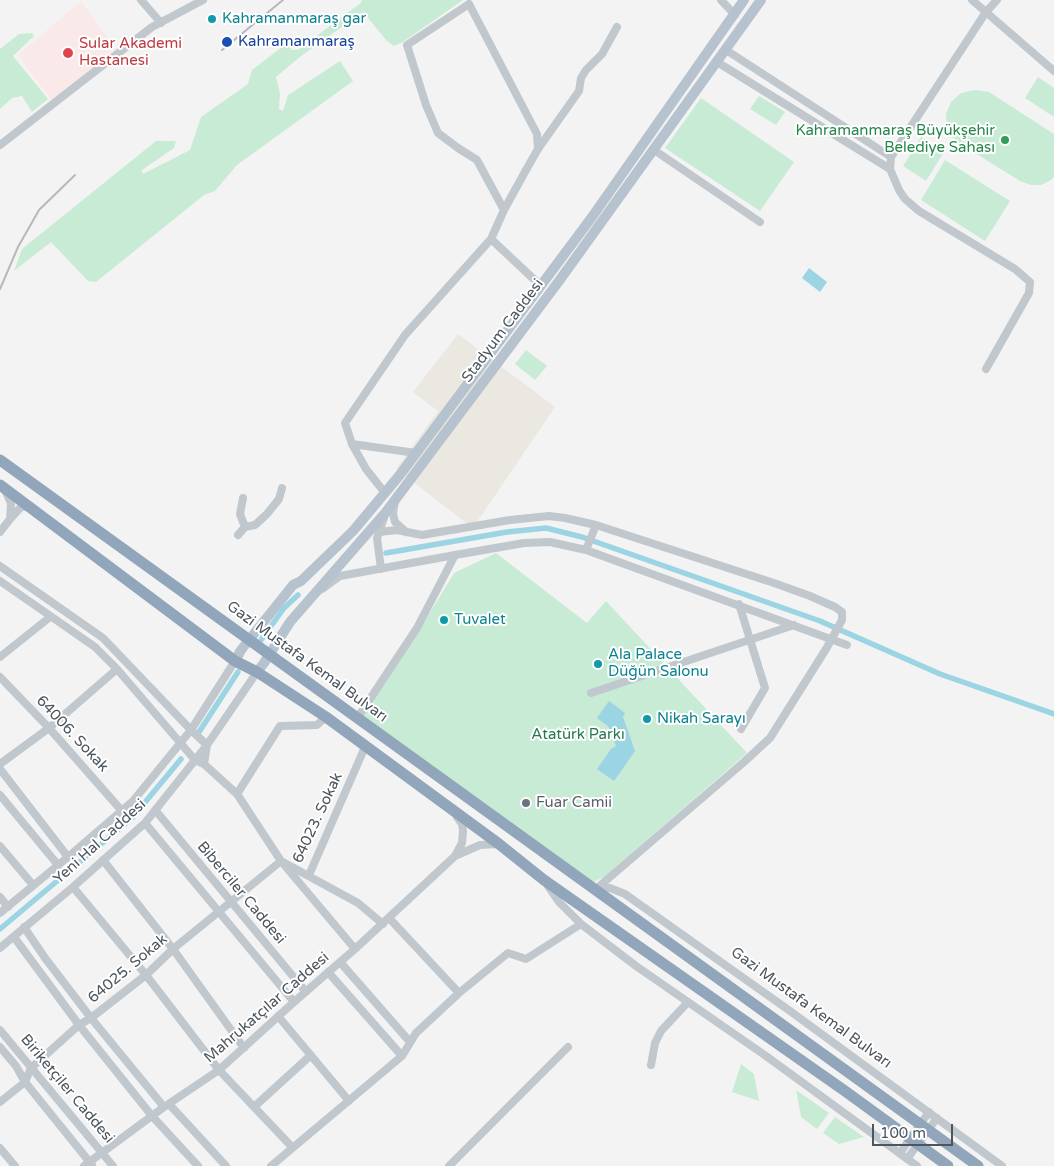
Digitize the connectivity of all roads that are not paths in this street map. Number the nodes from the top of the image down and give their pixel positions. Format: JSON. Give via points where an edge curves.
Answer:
{"nodes":[{"id":1,"x":141,"y":0,"type":"edge"},
{"id":2,"x":203,"y":0,"type":"edge"},
{"id":3,"x":721,"y":0,"type":"edge"},
{"id":4,"x":744,"y":0,"type":"edge"},
{"id":5,"x":761,"y":0,"type":"edge"},
{"id":6,"x":972,"y":0,"type":"edge"},
{"id":7,"x":997,"y":0,"type":"edge"},
{"id":8,"x":986,"y":12,"type":"junction"},
{"id":9,"x":735,"y":15,"type":"junction"},
{"id":10,"x":161,"y":23,"type":"junction"},
{"id":11,"x":617,"y":26,"type":"dead end"},
{"id":12,"x":719,"y":38,"type":"junction"},
{"id":13,"x":728,"y":48,"type":"junction"},
{"id":14,"x":703,"y":59,"type":"junction"},
{"id":15,"x":715,"y":65,"type":"junction"},
{"id":16,"x":1054,"y":71,"type":"edge"},
{"id":17,"x":649,"y":135,"type":"junction"},
{"id":18,"x":0,"y":145,"type":"edge"},
{"id":19,"x":655,"y":148,"type":"junction"},
{"id":20,"x":538,"y":149,"type":"junction"},
{"id":21,"x":891,"y":157,"type":"junction"},
{"id":22,"x":890,"y":169,"type":"junction"},
{"id":23,"x":504,"y":210,"type":"junction"},
{"id":24,"x":760,"y":222,"type":"dead end"},
{"id":25,"x":491,"y":239,"type":"junction"},
{"id":26,"x":541,"y":286,"type":"junction"},
{"id":27,"x":986,"y":369,"type":"dead end"},
{"id":28,"x":352,"y":444,"type":"junction"},
{"id":29,"x":416,"y":453,"type":"junction"},
{"id":30,"x":0,"y":460,"type":"edge"},
{"id":31,"x":2,"y":486,"type":"edge"},
{"id":32,"x":282,"y":488,"type":"dead end"},
{"id":33,"x":385,"y":493,"type":"junction"},
{"id":34,"x":242,"y":498,"type":"dead end"},
{"id":35,"x":395,"y":500,"type":"junction"},
{"id":36,"x":29,"y":506,"type":"junction"},
{"id":37,"x":386,"y":512,"type":"junction"},
{"id":38,"x":10,"y":519,"type":"junction"},
{"id":39,"x":596,"y":525,"type":"junction"},
{"id":40,"x":244,"y":527,"type":"junction"},
{"id":41,"x":0,"y":532,"type":"edge"},
{"id":42,"x":379,"y":532,"type":"junction"},
{"id":43,"x":407,"y":533,"type":"junction"},
{"id":44,"x":238,"y":535,"type":"dead end"},
{"id":45,"x":586,"y":550,"type":"junction"},
{"id":46,"x":455,"y":555,"type":"junction"},
{"id":47,"x":0,"y":566,"type":"edge"},
{"id":48,"x":381,"y":569,"type":"junction"},
{"id":49,"x":0,"y":581,"type":"edge"},
{"id":50,"x":301,"y":581,"type":"junction"},
{"id":51,"x":312,"y":596,"type":"junction"},
{"id":52,"x":739,"y":604,"type":"junction"},
{"id":53,"x":50,"y":617,"type":"junction"},
{"id":54,"x":794,"y":625,"type":"junction"},
{"id":55,"x":833,"y":635,"type":"junction"},
{"id":56,"x":250,"y":639,"type":"junction"},
{"id":57,"x":750,"y":640,"type":"junction"},
{"id":58,"x":847,"y":645,"type":"dead end"},
{"id":59,"x":270,"y":654,"type":"junction"},
{"id":60,"x":0,"y":657,"type":"edge"},
{"id":61,"x":235,"y":661,"type":"junction"},
{"id":62,"x":117,"y":669,"type":"junction"},
{"id":63,"x":257,"y":672,"type":"junction"},
{"id":64,"x":0,"y":678,"type":"edge"},
{"id":65,"x":591,"y":693,"type":"dead end"},
{"id":66,"x":326,"y":717,"type":"junction"},
{"id":67,"x":358,"y":717,"type":"junction"},
{"id":68,"x":49,"y":728,"type":"junction"},
{"id":69,"x":741,"y":729,"type":"dead end"},
{"id":70,"x":191,"y":730,"type":"junction"},
{"id":71,"x":180,"y":743,"type":"junction"},
{"id":72,"x":207,"y":744,"type":"junction"},
{"id":73,"x":365,"y":747,"type":"junction"},
{"id":74,"x":1,"y":760,"type":"edge"},
{"id":75,"x":195,"y":760,"type":"junction"},
{"id":76,"x":204,"y":764,"type":"junction"},
{"id":77,"x":0,"y":769,"type":"edge"},
{"id":78,"x":237,"y":794,"type":"junction"},
{"id":79,"x":0,"y":795,"type":"edge"},
{"id":80,"x":122,"y":811,"type":"junction"},
{"id":81,"x":156,"y":811,"type":"junction"},
{"id":82,"x":454,"y":811,"type":"junction"},
{"id":83,"x":145,"y":823,"type":"junction"},
{"id":84,"x":499,"y":844,"type":"junction"},
{"id":85,"x":0,"y":846,"type":"edge"},
{"id":86,"x":455,"y":856,"type":"junction"},
{"id":87,"x":68,"y":857,"type":"junction"},
{"id":88,"x":103,"y":860,"type":"junction"},
{"id":89,"x":281,"y":861,"type":"junction"},
{"id":90,"x":58,"y":865,"type":"junction"},
{"id":91,"x":308,"y":875,"type":"junction"},
{"id":92,"x":544,"y":880,"type":"junction"},
{"id":93,"x":33,"y":885,"type":"junction"},
{"id":94,"x":73,"y":887,"type":"junction"},
{"id":95,"x":596,"y":889,"type":"junction"},
{"id":96,"x":0,"y":897,"type":"edge"},
{"id":97,"x":230,"y":902,"type":"junction"},
{"id":98,"x":8,"y":907,"type":"junction"},
{"id":99,"x":218,"y":911,"type":"junction"},
{"id":100,"x":0,"y":913,"type":"edge"},
{"id":101,"x":386,"y":921,"type":"junction"},
{"id":102,"x":580,"y":924,"type":"junction"},
{"id":103,"x":24,"y":927,"type":"junction"},
{"id":104,"x":14,"y":937,"type":"junction"},
{"id":105,"x":0,"y":948,"type":"edge"},
{"id":106,"x":173,"y":949,"type":"junction"},
{"id":107,"x":355,"y":949,"type":"junction"},
{"id":108,"x":340,"y":962,"type":"junction"},
{"id":109,"x":328,"y":972,"type":"junction"},
{"id":110,"x":146,"y":975,"type":"junction"},
{"id":111,"x":306,"y":992,"type":"junction"},
{"id":112,"x":459,"y":993,"type":"junction"},
{"id":113,"x":294,"y":1002,"type":"junction"},
{"id":114,"x":688,"y":1002,"type":"junction"},
{"id":115,"x":278,"y":1016,"type":"junction"},
{"id":116,"x":91,"y":1018,"type":"junction"},
{"id":117,"x":79,"y":1025,"type":"junction"},
{"id":118,"x":0,"y":1030,"type":"edge"},
{"id":119,"x":410,"y":1042,"type":"junction"},
{"id":120,"x":0,"y":1047,"type":"edge"},
{"id":121,"x":568,"y":1047,"type":"dead end"},
{"id":122,"x":244,"y":1048,"type":"junction"},
{"id":123,"x":311,"y":1055,"type":"junction"},
{"id":124,"x":402,"y":1056,"type":"junction"},
{"id":125,"x":651,"y":1065,"type":"dead end"},
{"id":126,"x":30,"y":1068,"type":"junction"},
{"id":127,"x":219,"y":1070,"type":"junction"},
{"id":128,"x":25,"y":1082,"type":"junction"},
{"id":129,"x":349,"y":1101,"type":"junction"},
{"id":130,"x":0,"y":1102,"type":"edge"},
{"id":131,"x":166,"y":1105,"type":"junction"},
{"id":132,"x":254,"y":1107,"type":"junction"},
{"id":133,"x":929,"y":1112,"type":"junction"},
{"id":134,"x":152,"y":1116,"type":"junction"},
{"id":135,"x":937,"y":1118,"type":"junction"},
{"id":136,"x":925,"y":1127,"type":"junction"},
{"id":137,"x":915,"y":1142,"type":"junction"},
{"id":138,"x":292,"y":1147,"type":"junction"},
{"id":139,"x":0,"y":1148,"type":"edge"},
{"id":140,"x":102,"y":1152,"type":"junction"},
{"id":141,"x":900,"y":1153,"type":"junction"},
{"id":142,"x":908,"y":1159,"type":"junction"},
{"id":143,"x":89,"y":1165,"type":"edge"},
{"id":144,"x":15,"y":1166,"type":"edge"},
{"id":145,"x":113,"y":1166,"type":"edge"},
{"id":146,"x":198,"y":1166,"type":"edge"},
{"id":147,"x":226,"y":1166,"type":"edge"},
{"id":148,"x":271,"y":1166,"type":"edge"},
{"id":149,"x":448,"y":1166,"type":"edge"},
{"id":150,"x":917,"y":1166,"type":"edge"},
{"id":151,"x":948,"y":1166,"type":"edge"},
{"id":152,"x":978,"y":1166,"type":"edge"},
{"id":153,"x":1002,"y":1166,"type":"edge"}],
"edges":[{"from":1,"to":10,"type":"street"},
{"from":2,"to":10,"type":"street"},
{"from":3,"to":9,"type":"street"},
{"from":4,"to":9,"type":"main road","name":"Stadyum Caddesi"},
{"from":5,"to":13,"type":"main road","name":"Stadyum Caddesi"},
{"from":6,"to":8,"type":"street"},
{"from":7,"to":8,"type":"street"},
{"from":8,"to":16,"type":"street"},
{"from":8,"to":21,"type":"street"},
{"from":9,"to":12,"type":"main road","name":"Stadyum Caddesi"},
{"from":10,"to":18,"type":"street"},
{"from":11,"to":20,"type":"street","via":[[602,54],[581,78],[579,92]]},
{"from":12,"to":13,"type":"main road"},
{"from":12,"to":14,"type":"main road","name":"Stadyum Caddesi"},
{"from":13,"to":15,"type":"main road","name":"Stadyum Caddesi"},
{"from":13,"to":21,"type":"street"},
{"from":14,"to":15,"type":"main road"},
{"from":14,"to":17,"type":"main road","name":"Stadyum Caddesi"},
{"from":15,"to":19,"type":"main road","name":"Stadyum Caddesi"},
{"from":15,"to":22,"type":"street"},
{"from":17,"to":19,"type":"main road","via":[[658,138]]},
{"from":17,"to":26,"type":"main road","name":"Stadyum Caddesi"},
{"from":19,"to":24,"type":"street"},
{"from":19,"to":35,"type":"main road","name":"Stadyum Caddesi"},
{"from":20,"to":23,"type":"street"},
{"from":20,"to":23,"type":"street","via":[[537,134],[469,4],[407,45],[438,133],[477,160]]},
{"from":21,"to":22,"type":"street"},
{"from":22,"to":27,"type":"street","via":[[905,199],[919,211],[1015,269],[1030,282],[1029,293]]},
{"from":23,"to":25,"type":"street"},
{"from":25,"to":26,"type":"street"},
{"from":25,"to":28,"type":"street","via":[[405,335],[345,423]]},
{"from":26,"to":29,"type":"main road","name":"Stadyum Caddesi"},
{"from":28,"to":29,"type":"street"},
{"from":28,"to":33,"type":"street"},
{"from":29,"to":33,"type":"main road","name":"Stadyum Caddesi"},
{"from":30,"to":56,"type":"highway","name":"Gazi Mustafa Kemal Bulvarı"},
{"from":31,"to":36,"type":"highway"},
{"from":31,"to":38,"type":"street","via":[[11,503]]},
{"from":32,"to":40,"type":"street","via":[[279,499],[267,514],[254,525]]},
{"from":33,"to":50,"type":"main road","name":"Stadyum Caddesi"},
{"from":34,"to":40,"type":"street","via":[[240,514]]},
{"from":35,"to":37,"type":"main road","name":"Stadyum Caddesi"},
{"from":35,"to":43,"type":"street","via":[[393,514]]},
{"from":36,"to":38,"type":"street","via":[[21,507]]},
{"from":36,"to":61,"type":"highway"},
{"from":37,"to":42,"type":"street"},
{"from":37,"to":51,"type":"main road","name":"Stadyum Caddesi"},
{"from":38,"to":41,"type":"street"},
{"from":39,"to":43,"type":"street","via":[[549,516],[422,535]]},
{"from":39,"to":45,"type":"street"},
{"from":39,"to":55,"type":"street","via":[[835,607],[842,612],[842,620]]},
{"from":40,"to":44,"type":"street"},
{"from":42,"to":43,"type":"street","via":[[396,530]]},
{"from":42,"to":48,"type":"street"},
{"from":45,"to":46,"type":"street","via":[[550,542],[524,543]]},
{"from":45,"to":52,"type":"street"},
{"from":46,"to":48,"type":"street"},
{"from":46,"to":67,"type":"street","via":[[417,628]]},
{"from":47,"to":70,"type":"street","via":[[102,638]]},
{"from":48,"to":51,"type":"street","via":[[340,576]]},
{"from":49,"to":53,"type":"street"},
{"from":50,"to":51,"type":"main road"},
{"from":50,"to":56,"type":"main road","name":"Stadyum Caddesi","via":[[293,585]]},
{"from":51,"to":59,"type":"main road","name":"Stadyum Caddesi","via":[[290,622]]},
{"from":52,"to":54,"type":"street"},
{"from":52,"to":57,"type":"street"},
{"from":53,"to":60,"type":"street"},
{"from":53,"to":62,"type":"street","via":[[94,647]]},
{"from":54,"to":55,"type":"street"},
{"from":54,"to":57,"type":"street"},
{"from":55,"to":58,"type":"street"},
{"from":55,"to":95,"type":"street","via":[[770,738]]},
{"from":56,"to":59,"type":"highway","name":"Gazi Mustafa Kemal Bulvarı"},
{"from":56,"to":61,"type":"main road","name":"Stadyum Caddesi"},
{"from":57,"to":65,"type":"street"},
{"from":57,"to":69,"type":"street","via":[[765,688]]},
{"from":59,"to":63,"type":"main road","name":"Stadyum Caddesi"},
{"from":59,"to":67,"type":"highway","name":"Gazi Mustafa Kemal Bulvarı"},
{"from":61,"to":63,"type":"highway"},
{"from":61,"to":70,"type":"street","name":"Yeni Hal Caddesi"},
{"from":62,"to":68,"type":"street"},
{"from":62,"to":71,"type":"street"},
{"from":63,"to":66,"type":"highway"},
{"from":63,"to":72,"type":"street","name":"Yeni Hal Caddesi"},
{"from":64,"to":68,"type":"street","name":"64006. Sokak"},
{"from":66,"to":73,"type":"highway"},
{"from":66,"to":78,"type":"street","via":[[317,725],[280,726]]},
{"from":67,"to":95,"type":"highway","name":"Gazi Mustafa Kemal Bulvarı"},
{"from":68,"to":74,"type":"street"},
{"from":68,"to":80,"type":"street","name":"64006. Sokak"},
{"from":70,"to":71,"type":"street","name":"Yeni Hal Caddesi"},
{"from":70,"to":72,"type":"street"},
{"from":71,"to":75,"type":"street"},
{"from":71,"to":80,"type":"street","name":"Yeni Hal Caddesi"},
{"from":72,"to":75,"type":"street","name":"Yeni Hal Caddesi"},
{"from":72,"to":76,"type":"street"},
{"from":73,"to":82,"type":"highway"},
{"from":73,"to":91,"type":"street","name":"64023. Sokak"},
{"from":75,"to":76,"type":"street"},
{"from":75,"to":81,"type":"street","name":"Yeni Hal Caddesi"},
{"from":76,"to":78,"type":"street"},
{"from":77,"to":87,"type":"street"},
{"from":78,"to":89,"type":"street"},
{"from":79,"to":90,"type":"street"},
{"from":80,"to":87,"type":"street","name":"Yeni Hal Caddesi"},
{"from":81,"to":83,"type":"street","name":"Yeni Hal Caddesi"},
{"from":81,"to":97,"type":"street","name":"Biberciler Caddesi"},
{"from":82,"to":84,"type":"highway"},
{"from":82,"to":86,"type":"street","name":"Mahrukatçılar Caddesi","via":[[463,831],[462,843]]},
{"from":83,"to":88,"type":"street","name":"Yeni Hal Caddesi"},
{"from":83,"to":99,"type":"street","name":"Biberciler Caddesi"},
{"from":84,"to":86,"type":"street","name":"Mahrukatçılar Caddesi","via":[[480,845]]},
{"from":84,"to":92,"type":"highway"},
{"from":85,"to":93,"type":"street"},
{"from":86,"to":101,"type":"street","name":"Mahrukatçılar Caddesi"},
{"from":87,"to":90,"type":"street","name":"Yeni Hal Caddesi"},
{"from":88,"to":94,"type":"street","name":"Yeni Hal Caddesi"},
{"from":88,"to":106,"type":"street"},
{"from":89,"to":91,"type":"street","name":"64023. Sokak"},
{"from":89,"to":97,"type":"street","name":"64025. Sokak"},
{"from":89,"to":107,"type":"street"},
{"from":90,"to":93,"type":"street","name":"Yeni Hal Caddesi"},
{"from":91,"to":101,"type":"street"},
{"from":92,"to":102,"type":"street"},
{"from":92,"to":137,"type":"highway"},
{"from":93,"to":98,"type":"street","name":"Yeni Hal Caddesi"},
{"from":94,"to":103,"type":"street","name":"Yeni Hal Caddesi"},
{"from":94,"to":110,"type":"street"},
{"from":95,"to":133,"type":"street","name":"Gazi Mustafa Kemal Bulvarı","via":[[610,888],[626,894]]},
{"from":95,"to":136,"type":"highway","name":"Gazi Mustafa Kemal Bulvarı"},
{"from":96,"to":98,"type":"street"},
{"from":97,"to":99,"type":"street","name":"64025. Sokak"},
{"from":97,"to":111,"type":"street","name":"Biberciler Caddesi"},
{"from":98,"to":100,"type":"street","name":"Yeni Hal Caddesi"},
{"from":99,"to":106,"type":"street","name":"64025. Sokak"},
{"from":99,"to":113,"type":"street","name":"Biberciler Caddesi"},
{"from":101,"to":107,"type":"street","name":"Mahrukatçılar Caddesi"},
{"from":101,"to":112,"type":"street"},
{"from":102,"to":112,"type":"street","via":[[526,959],[508,953]]},
{"from":102,"to":114,"type":"street"},
{"from":103,"to":104,"type":"street","name":"Yeni Hal Caddesi"},
{"from":103,"to":116,"type":"street"},
{"from":104,"to":105,"type":"street","name":"Yeni Hal Caddesi"},
{"from":104,"to":117,"type":"street"},
{"from":106,"to":110,"type":"street","name":"64025. Sokak"},
{"from":106,"to":122,"type":"street"},
{"from":107,"to":108,"type":"street","name":"Mahrukatçılar Caddesi"},
{"from":108,"to":109,"type":"street","name":"Mahrukatçılar Caddesi"},
{"from":108,"to":119,"type":"street"},
{"from":109,"to":111,"type":"street","name":"Mahrukatçılar Caddesi"},
{"from":109,"to":124,"type":"street"},
{"from":110,"to":116,"type":"street","name":"64025. Sokak"},
{"from":110,"to":127,"type":"street"},
{"from":111,"to":113,"type":"street","name":"Mahrukatçılar Caddesi"},
{"from":112,"to":119,"type":"street"},
{"from":113,"to":115,"type":"street","name":"Mahrukatçılar Caddesi"},
{"from":114,"to":125,"type":"street","via":[[661,1031]]},
{"from":114,"to":141,"type":"street"},
{"from":115,"to":122,"type":"street","name":"Mahrukatçılar Caddesi"},
{"from":115,"to":123,"type":"street"},
{"from":116,"to":117,"type":"street","name":"64025. Sokak"},
{"from":116,"to":131,"type":"street"},
{"from":117,"to":126,"type":"street","name":"64025. Sokak"},
{"from":117,"to":134,"type":"street"},
{"from":118,"to":126,"type":"street","name":"Biriketçiler Caddesi"},
{"from":119,"to":124,"type":"street"},
{"from":120,"to":128,"type":"street","name":"Biriketçiler Caddesi"},
{"from":121,"to":149,"type":"street"},
{"from":122,"to":127,"type":"street","name":"Mahrukatçılar Caddesi"},
{"from":123,"to":129,"type":"street"},
{"from":123,"to":132,"type":"street"},
{"from":124,"to":129,"type":"street"},
{"from":126,"to":128,"type":"street","name":"64025. Sokak"},
{"from":126,"to":140,"type":"street","name":"Biriketçiler Caddesi"},
{"from":127,"to":131,"type":"street","name":"Mahrukatçılar Caddesi"},
{"from":127,"to":132,"type":"street"},
{"from":128,"to":130,"type":"street"},
{"from":128,"to":143,"type":"street","name":"Biriketçiler Caddesi"},
{"from":129,"to":138,"type":"street"},
{"from":131,"to":134,"type":"street","name":"Mahrukatçılar Caddesi"},
{"from":131,"to":147,"type":"street"},
{"from":132,"to":138,"type":"street"},
{"from":133,"to":135,"type":"street","name":"Gazi Mustafa Kemal Bulvarı"},
{"from":133,"to":136,"type":"street"},
{"from":134,"to":140,"type":"street","name":"Mahrukatçılar Caddesi"},
{"from":134,"to":146,"type":"street"},
{"from":135,"to":136,"type":"street"},
{"from":135,"to":153,"type":"street","name":"Gazi Mustafa Kemal Bulvarı"},
{"from":136,"to":137,"type":"street"},
{"from":136,"to":152,"type":"highway","name":"Gazi Mustafa Kemal Bulvarı"},
{"from":137,"to":141,"type":"street"},
{"from":137,"to":142,"type":"street"},
{"from":137,"to":151,"type":"highway"},
{"from":138,"to":148,"type":"street"},
{"from":139,"to":144,"type":"street"},
{"from":140,"to":143,"type":"street","name":"Mahrukatçılar Caddesi"},
{"from":140,"to":145,"type":"street","name":"Biriketçiler Caddesi"},
{"from":141,"to":142,"type":"street"},
{"from":142,"to":150,"type":"street"}]}
